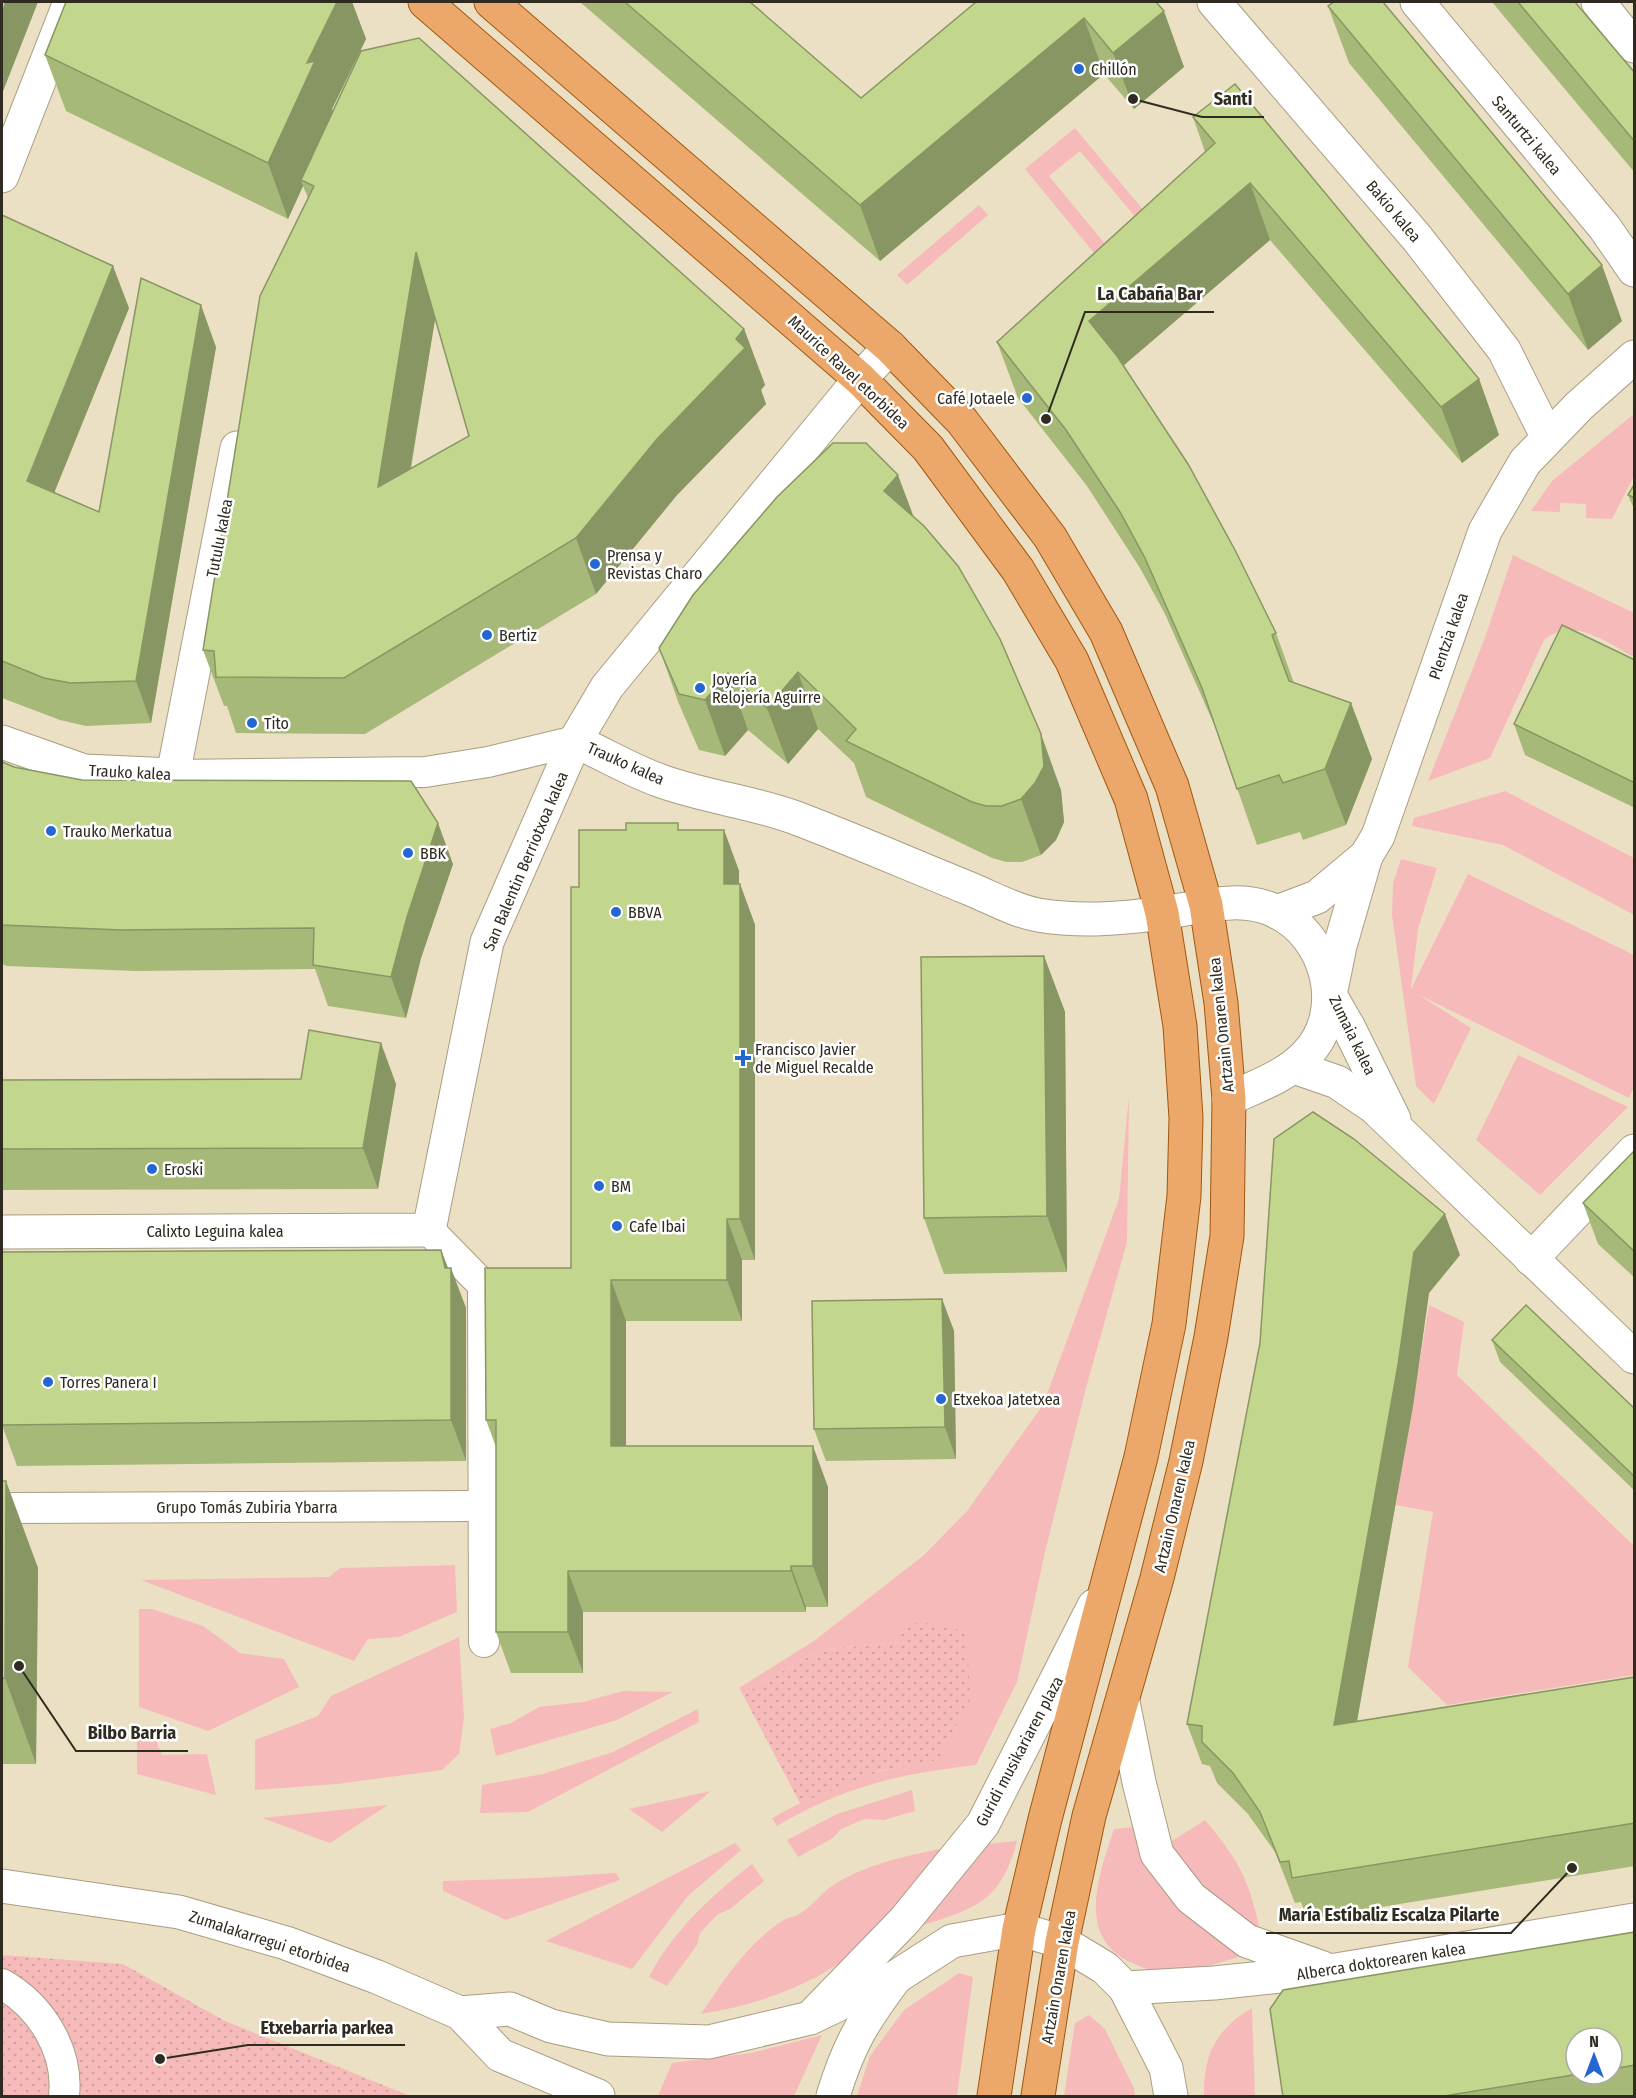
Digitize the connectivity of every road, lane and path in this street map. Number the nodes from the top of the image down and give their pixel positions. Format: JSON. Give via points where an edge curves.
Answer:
{"nodes":[{"id":1,"x":70,"y":2,"type":"edge"},
{"id":2,"x":425,"y":2,"type":"edge"},
{"id":3,"x":491,"y":2,"type":"edge"},
{"id":4,"x":1214,"y":2,"type":"edge"},
{"id":5,"x":1417,"y":2,"type":"edge"},
{"id":6,"x":1598,"y":2,"type":"edge"},
{"id":7,"x":1635,"y":46,"type":"edge"},
{"id":8,"x":2,"y":176,"type":"edge"},
{"id":9,"x":1635,"y":270,"type":"edge"},
{"id":10,"x":890,"y":347,"type":"junction"},
{"id":11,"x":1635,"y":357,"type":"edge"},
{"id":12,"x":860,"y":378,"type":"junction"},
{"id":13,"x":242,"y":423,"type":"edge"},
{"id":14,"x":1548,"y":438,"type":"junction"},
{"id":15,"x":575,"y":741,"type":"junction"},
{"id":16,"x":2,"y":742,"type":"edge"},
{"id":17,"x":173,"y":775,"type":"junction"},
{"id":18,"x":1366,"y":856,"type":"junction"},
{"id":19,"x":1206,"y":905,"type":"junction"},
{"id":20,"x":1277,"y":912,"type":"junction"},
{"id":21,"x":1162,"y":913,"type":"junction"},
{"id":22,"x":1330,"y":995,"type":"junction"},
{"id":23,"x":1294,"y":1067,"type":"junction"},
{"id":24,"x":1229,"y":1099,"type":"junction"},
{"id":25,"x":1406,"y":1140,"type":"junction"},
{"id":26,"x":1635,"y":1151,"type":"edge"},
{"id":27,"x":429,"y":1230,"type":"junction"},
{"id":28,"x":2,"y":1232,"type":"edge"},
{"id":29,"x":1531,"y":1259,"type":"junction"},
{"id":30,"x":1635,"y":1357,"type":"edge"},
{"id":31,"x":482,"y":1506,"type":"junction"},
{"id":32,"x":13,"y":1508,"type":"dead end"},
{"id":33,"x":1110,"y":1575,"type":"junction"},
{"id":34,"x":484,"y":1642,"type":"dead end"},
{"id":35,"x":1123,"y":1702,"type":"junction"},
{"id":36,"x":2,"y":1886,"type":"edge"},
{"id":37,"x":1635,"y":1920,"type":"edge"},
{"id":38,"x":1019,"y":1929,"type":"junction"},
{"id":39,"x":1062,"y":1942,"type":"junction"},
{"id":40,"x":1330,"y":1971,"type":"junction"},
{"id":41,"x":896,"y":1977,"type":"junction"},
{"id":42,"x":2,"y":1984,"type":"edge"},
{"id":43,"x":1125,"y":1988,"type":"junction"},
{"id":44,"x":460,"y":2013,"type":"junction"},
{"id":45,"x":810,"y":2018,"type":"junction"},
{"id":46,"x":64,"y":2097,"type":"edge"},
{"id":47,"x":598,"y":2097,"type":"edge"},
{"id":48,"x":833,"y":2097,"type":"edge"},
{"id":49,"x":994,"y":2097,"type":"edge"},
{"id":50,"x":1038,"y":2097,"type":"edge"},
{"id":51,"x":1171,"y":2097,"type":"edge"}],
"edges":[{"from":1,"to":8,"type":"street"},
{"from":2,"to":12,"type":"main road","name":"Maurice Ravel etorbidea"},
{"from":3,"to":10,"type":"main road"},
{"from":4,"to":14,"type":"street","name":"Bakio kalea","via":[[1418,238],[1504,350]]},
{"from":5,"to":9,"type":"street","name":"Santurtzi kalea","via":[[1605,228]]},
{"from":6,"to":7,"type":"street"},
{"from":10,"to":12,"type":"street","name":"San Balentin Berriotxoa kalea"},
{"from":10,"to":19,"type":"main road","via":[[962,421],[990,457],[1050,537],[1106,632],[1172,786]]},
{"from":11,"to":14,"type":"street","name":"Plentzia kalea"},
{"from":12,"to":15,"type":"street","name":"San Balentin Berriotxoa kalea","via":[[607,687]]},
{"from":12,"to":21,"type":"main road","name":"Maurice Ravel etorbidea","via":[[928,448],[1018,570],[1072,661],[1131,799]]},
{"from":13,"to":17,"type":"street","name":"Tutulu kalea"},
{"from":14,"to":18,"type":"street","name":"Plentzia kalea","via":[[1525,462],[1485,531],[1378,836]]},
{"from":15,"to":17,"type":"street","name":"Trauko kalea","via":[[425,772]]},
{"from":15,"to":21,"type":"street","name":"Trauko kalea","via":[[661,781],[794,817],[1034,915],[1084,921]]},
{"from":15,"to":27,"type":"street","name":"San Balentin Berriotxoa kalea","via":[[487,942]]},
{"from":16,"to":17,"type":"street","name":"Trauko kalea","via":[[84,771]]},
{"from":18,"to":20,"type":"street","name":"Plentzia kalea","via":[[1317,897]]},
{"from":18,"to":22,"type":"street","name":"Zumaia kalea"},
{"from":19,"to":20,"type":"street","name":"Trauko kalea","via":[[1259,905]]},
{"from":19,"to":21,"type":"street","name":"Trauko kalea"},
{"from":19,"to":24,"type":"main road","name":"Artzain Onaren kalea","via":[[1221,1003]]},
{"from":20,"to":22,"type":"street","via":[[1298,928],[1324,962]]},
{"from":21,"to":33,"type":"main road","via":[[1180,1026],[1186,1118],[1184,1196],[1168,1324],[1141,1457]]},
{"from":22,"to":23,"type":"street","via":[[1320,1035]]},
{"from":22,"to":25,"type":"street","name":"Zumaia kalea"},
{"from":23,"to":24,"type":"street"},
{"from":23,"to":25,"type":"street","name":"Zumaia kalea","via":[[1337,1082],[1374,1107]]},
{"from":24,"to":35,"type":"main road","name":"Artzain Onaren kalea","via":[[1227,1236],[1211,1337],[1178,1493]]},
{"from":25,"to":29,"type":"street","name":"Zumaia kalea"},
{"from":26,"to":29,"type":"street"},
{"from":27,"to":28,"type":"street","name":"Calixto Leguina kalea"},
{"from":27,"to":31,"type":"street","via":[[483,1285]]},
{"from":29,"to":30,"type":"street","name":"Zumaia kalea"},
{"from":31,"to":32,"type":"street","name":"Grupo Tomás Zubiria Ybarra"},
{"from":31,"to":34,"type":"street"},
{"from":33,"to":38,"type":"main road"},
{"from":33,"to":45,"type":"street","name":"Guridi musikariaren plaza","via":[[983,1824],[905,1920]]},
{"from":35,"to":39,"type":"main road","name":"Artzain Onaren kalea","via":[[1089,1816]]},
{"from":35,"to":40,"type":"street","via":[[1138,1782],[1158,1854],[1191,1898],[1247,1941]]},
{"from":36,"to":44,"type":"street","name":"Zumalakarregui etorbidea","via":[[134,1903],[219,1922],[377,1977]]},
{"from":37,"to":40,"type":"street","name":"Alberca doktorearen kalea"},
{"from":38,"to":39,"type":"street"},
{"from":38,"to":41,"type":"street","via":[[952,1941]]},
{"from":38,"to":49,"type":"main road"},
{"from":39,"to":43,"type":"street","via":[[1105,1968]]},
{"from":39,"to":50,"type":"main road","name":"Artzain Onaren kalea"},
{"from":40,"to":43,"type":"street","name":"Alberca doktorearen kalea"},
{"from":41,"to":45,"type":"street","name":"Zumalakarregui etorbidea"},
{"from":41,"to":48,"type":"street","via":[[866,2016],[845,2055]]},
{"from":42,"to":46,"type":"street","via":[[19,1994],[43,2021],[60,2053],[66,2085]]},
{"from":43,"to":51,"type":"street","via":[[1166,2068]]},
{"from":44,"to":45,"type":"street","name":"Zumalakarregui etorbidea","via":[[510,2009],[551,2026],[608,2039],[709,2042]]},
{"from":44,"to":47,"type":"street","name":"Zumalakarregui etorbidea","via":[[500,2055]]}]}
